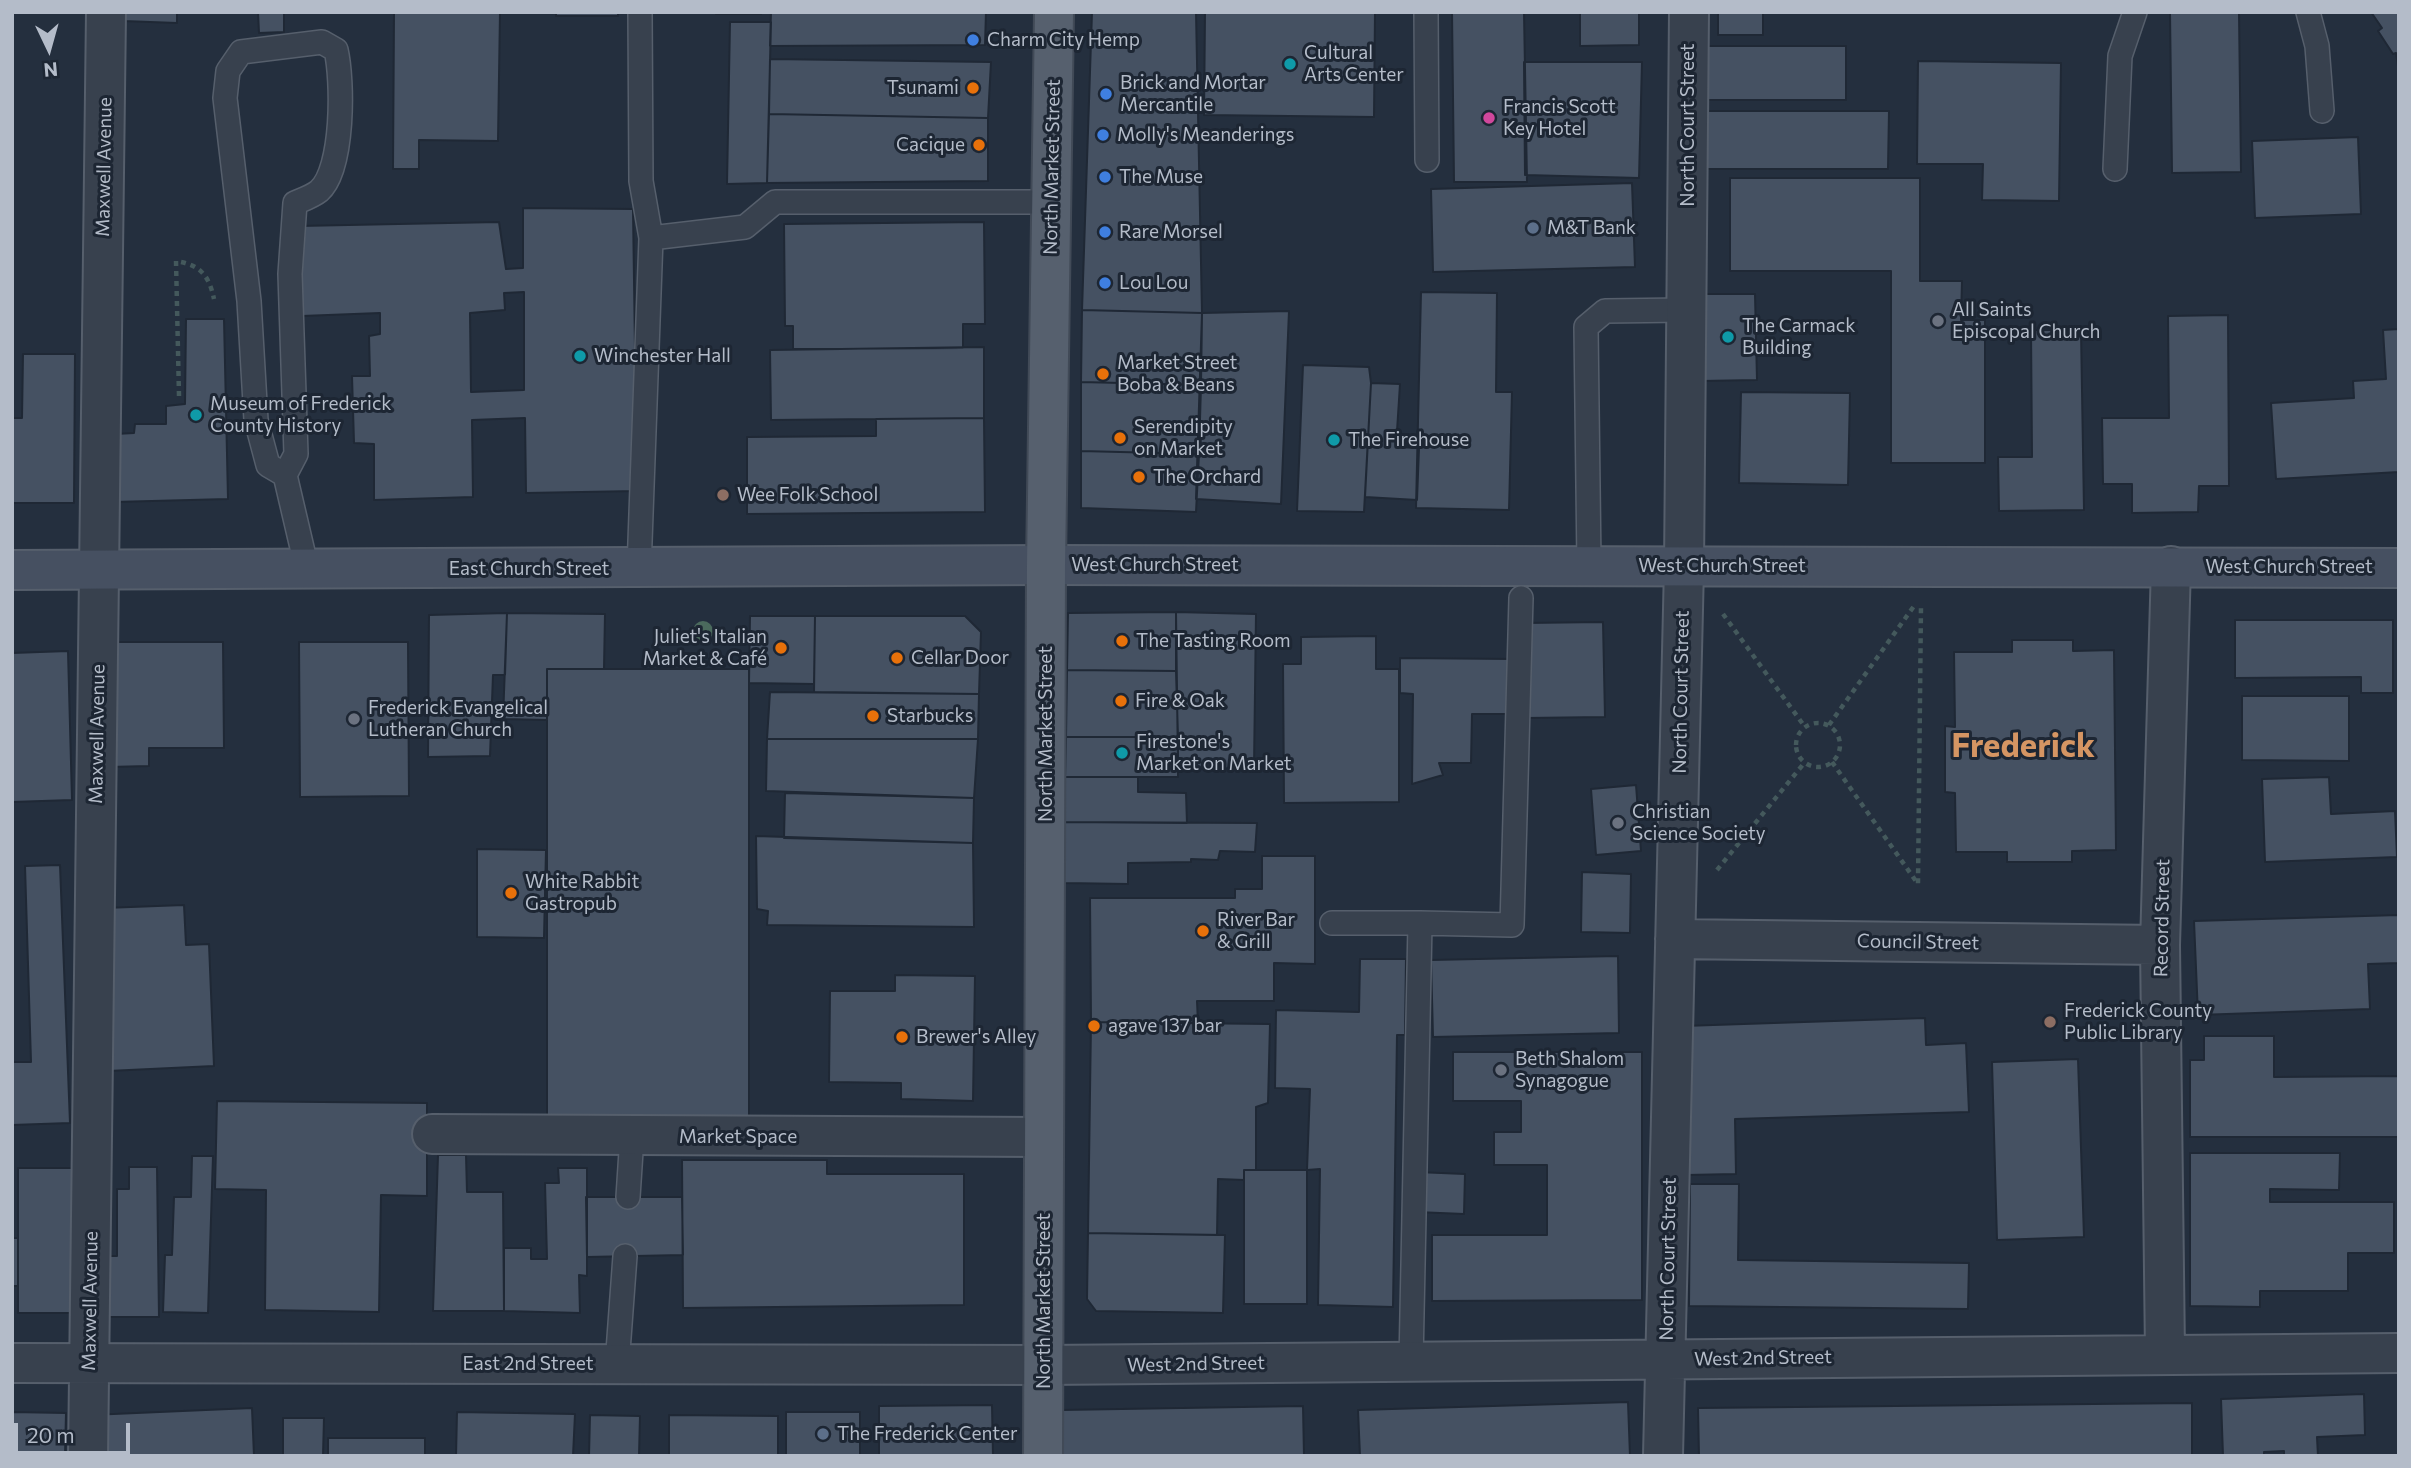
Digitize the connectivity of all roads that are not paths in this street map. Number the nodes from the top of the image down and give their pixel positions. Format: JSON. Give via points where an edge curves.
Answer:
{"nodes":[{"id":1,"x":106,"y":12,"type":"edge"},
{"id":2,"x":640,"y":12,"type":"edge"},
{"id":3,"x":1054,"y":12,"type":"edge"},
{"id":4,"x":1426,"y":12,"type":"edge"},
{"id":5,"x":1689,"y":12,"type":"edge"},
{"id":6,"x":2135,"y":12,"type":"edge"},
{"id":7,"x":2308,"y":12,"type":"edge"},
{"id":8,"x":2322,"y":111,"type":"dead end"},
{"id":9,"x":1427,"y":160,"type":"dead end"},
{"id":10,"x":2115,"y":169,"type":"dead end"},
{"id":11,"x":1052,"y":202,"type":"junction"},
{"id":12,"x":652,"y":238,"type":"junction"},
{"id":13,"x":1686,"y":310,"type":"junction"},
{"id":14,"x":285,"y":475,"type":"junction"},
{"id":15,"x":1046,"y":565,"type":"junction"},
{"id":16,"x":1589,"y":565,"type":"junction"},
{"id":17,"x":1684,"y":566,"type":"junction"},
{"id":18,"x":2171,"y":566,"type":"junction"},
{"id":19,"x":2399,"y":568,"type":"edge"},
{"id":20,"x":99,"y":569,"type":"junction"},
{"id":21,"x":307,"y":569,"type":"junction"},
{"id":22,"x":639,"y":569,"type":"junction"},
{"id":23,"x":12,"y":570,"type":"edge"},
{"id":24,"x":1521,"y":597,"type":"dead end"},
{"id":25,"x":1332,"y":923,"type":"dead end"},
{"id":26,"x":1420,"y":923,"type":"junction"},
{"id":27,"x":1675,"y":939,"type":"junction"},
{"id":28,"x":2160,"y":946,"type":"junction"},
{"id":29,"x":432,"y":1135,"type":"dead end"},
{"id":30,"x":632,"y":1136,"type":"junction"},
{"id":31,"x":1044,"y":1137,"type":"junction"},
{"id":32,"x":628,"y":1197,"type":"dead end"},
{"id":33,"x":625,"y":1256,"type":"dead end"},
{"id":34,"x":2165,"y":1353,"type":"junction"},
{"id":35,"x":2399,"y":1353,"type":"edge"},
{"id":36,"x":1665,"y":1359,"type":"junction"},
{"id":37,"x":1411,"y":1362,"type":"junction"},
{"id":38,"x":12,"y":1363,"type":"edge"},
{"id":39,"x":90,"y":1363,"type":"junction"},
{"id":40,"x":617,"y":1365,"type":"junction"},
{"id":41,"x":1044,"y":1365,"type":"junction"},
{"id":42,"x":88,"y":1456,"type":"edge"},
{"id":43,"x":1043,"y":1456,"type":"edge"},
{"id":44,"x":1663,"y":1456,"type":"edge"}],
"edges":[{"from":1,"to":20,"type":"street","name":"Maxwell Avenue"},
{"from":2,"to":12,"type":"lane","via":[[641,181]]},
{"from":3,"to":11,"type":"main road","name":"North Market Street"},
{"from":4,"to":9,"type":"lane"},
{"from":5,"to":13,"type":"street","name":"North Court Street"},
{"from":6,"to":10,"type":"lane","via":[[2120,56]]},
{"from":7,"to":8,"type":"lane","via":[[2317,46]]},
{"from":11,"to":12,"type":"lane","via":[[775,202],[745,227]]},
{"from":11,"to":15,"type":"main road","name":"North Market Street"},
{"from":12,"to":22,"type":"lane"},
{"from":13,"to":16,"type":"lane","via":[[1605,311],[1586,327]]},
{"from":13,"to":17,"type":"street","name":"North Court Street"},
{"from":14,"to":14,"type":"lane","via":[[296,454],[290,274],[295,203],[320,190],[336,160],[340,69],[336,50],[322,42],[241,52],[228,71],[225,98],[249,300],[256,420],[268,465]]},
{"from":14,"to":21,"type":"lane"},
{"from":15,"to":16,"type":"street","name":"West Church Street"},
{"from":15,"to":22,"type":"street","name":"East Church Street"},
{"from":15,"to":31,"type":"main road","name":"North Market Street"},
{"from":16,"to":17,"type":"street","name":"West Church Street"},
{"from":17,"to":18,"type":"street","name":"West Church Street"},
{"from":17,"to":27,"type":"street","name":"North Court Street"},
{"from":18,"to":19,"type":"street","name":"West Church Street"},
{"from":18,"to":28,"type":"street","name":"Record Street"},
{"from":20,"to":21,"type":"street","name":"East Church Street"},
{"from":20,"to":23,"type":"street","name":"East Church Street"},
{"from":20,"to":39,"type":"street","name":"Maxwell Avenue"},
{"from":21,"to":22,"type":"street","name":"East Church Street"},
{"from":24,"to":26,"type":"lane","via":[[1512,925]]},
{"from":25,"to":26,"type":"lane"},
{"from":26,"to":37,"type":"lane"},
{"from":27,"to":28,"type":"street","name":"Council Street"},
{"from":27,"to":36,"type":"street","name":"North Court Street"},
{"from":28,"to":34,"type":"street","name":"Record Street"},
{"from":29,"to":30,"type":"street","name":"Market Space"},
{"from":30,"to":31,"type":"street","name":"Market Space"},
{"from":30,"to":32,"type":"lane"},
{"from":31,"to":41,"type":"main road","name":"North Market Street"},
{"from":33,"to":40,"type":"lane"},
{"from":34,"to":35,"type":"street","name":"West 2nd Street"},
{"from":34,"to":36,"type":"street","name":"West 2nd Street"},
{"from":36,"to":37,"type":"street","name":"West 2nd Street"},
{"from":36,"to":44,"type":"street","name":"North Court Street"},
{"from":37,"to":41,"type":"street","name":"West 2nd Street"},
{"from":38,"to":39,"type":"street","name":"East 2nd Street"},
{"from":39,"to":40,"type":"street","name":"East 2nd Street"},
{"from":39,"to":42,"type":"street","name":"Maxwell Avenue"},
{"from":40,"to":41,"type":"street","name":"East 2nd Street"},
{"from":41,"to":43,"type":"main road","name":"North Market Street"}]}
